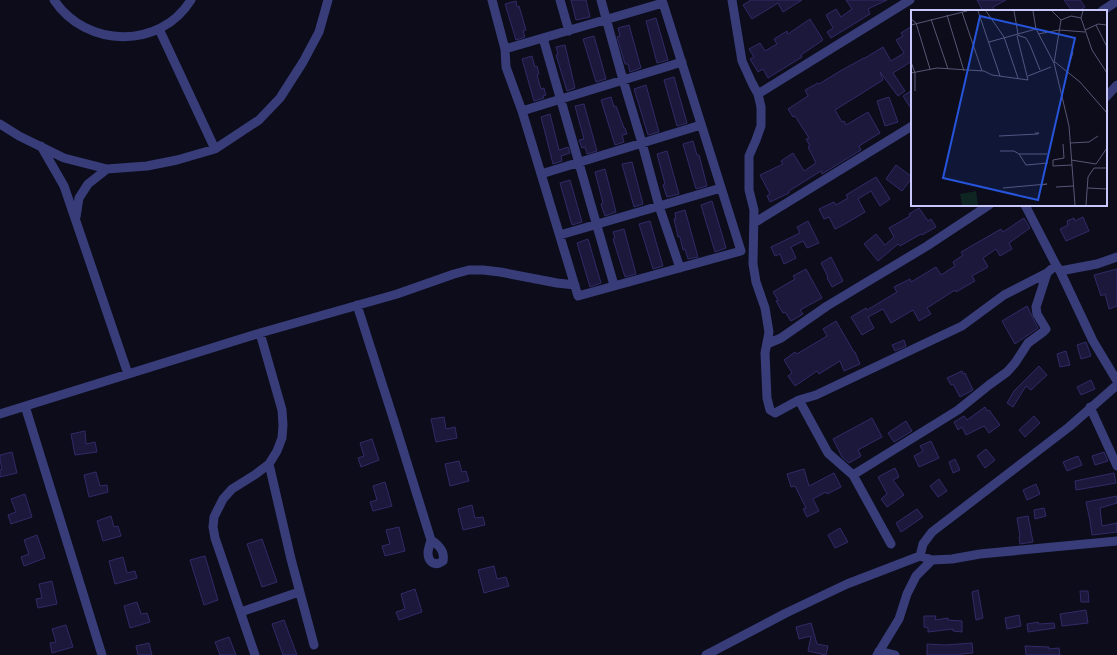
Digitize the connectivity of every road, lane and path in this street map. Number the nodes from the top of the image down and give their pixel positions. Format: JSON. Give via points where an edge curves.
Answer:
{"nodes":[{"id":1,"x":54,"y":0,"type":"edge"},
{"id":2,"x":191,"y":0,"type":"edge"},
{"id":3,"x":328,"y":0,"type":"edge"},
{"id":4,"x":492,"y":0,"type":"edge"},
{"id":5,"x":560,"y":0,"type":"edge"},
{"id":6,"x":601,"y":0,"type":"edge"},
{"id":7,"x":732,"y":0,"type":"edge"},
{"id":8,"x":910,"y":0,"type":"edge"},
{"id":9,"x":1117,"y":1,"type":"edge"},
{"id":10,"x":1104,"y":10,"type":"edge"},
{"id":11,"x":606,"y":19,"type":"junction"},
{"id":12,"x":159,"y":29,"type":"junction"},
{"id":13,"x":569,"y":31,"type":"junction"},
{"id":14,"x":542,"y":38,"type":"junction"},
{"id":15,"x":506,"y":49,"type":"junction"},
{"id":16,"x":682,"y":62,"type":"junction"},
{"id":17,"x":622,"y":80,"type":"junction"},
{"id":18,"x":1117,"y":85,"type":"edge"},
{"id":19,"x":758,"y":94,"type":"junction"},
{"id":20,"x":1107,"y":96,"type":"edge"},
{"id":21,"x":561,"y":99,"type":"junction"},
{"id":22,"x":522,"y":111,"type":"junction"},
{"id":23,"x":0,"y":124,"type":"edge"},
{"id":24,"x":701,"y":125,"type":"junction"},
{"id":25,"x":911,"y":127,"type":"edge"},
{"id":26,"x":642,"y":143,"type":"junction"},
{"id":27,"x":41,"y":146,"type":"junction"},
{"id":28,"x":215,"y":149,"type":"junction"},
{"id":29,"x":579,"y":163,"type":"junction"},
{"id":30,"x":107,"y":169,"type":"junction"},
{"id":31,"x":541,"y":174,"type":"junction"},
{"id":32,"x":721,"y":188,"type":"junction"},
{"id":33,"x":659,"y":206,"type":"junction"},
{"id":34,"x":987,"y":206,"type":"edge"},
{"id":35,"x":1026,"y":206,"type":"edge"},
{"id":36,"x":76,"y":219,"type":"junction"},
{"id":37,"x":754,"y":223,"type":"junction"},
{"id":38,"x":597,"y":224,"type":"junction"},
{"id":39,"x":560,"y":235,"type":"junction"},
{"id":40,"x":1117,"y":257,"type":"edge"},
{"id":41,"x":680,"y":268,"type":"junction"},
{"id":42,"x":1058,"y":268,"type":"junction"},
{"id":43,"x":1047,"y":273,"type":"junction"},
{"id":44,"x":575,"y":285,"type":"junction"},
{"id":45,"x":614,"y":286,"type":"junction"},
{"id":46,"x":357,"y":305,"type":"junction"},
{"id":47,"x":260,"y":333,"type":"junction"},
{"id":48,"x":767,"y":344,"type":"junction"},
{"id":49,"x":128,"y":374,"type":"junction"},
{"id":50,"x":1117,"y":381,"type":"edge"},
{"id":51,"x":1117,"y":385,"type":"edge"},
{"id":52,"x":799,"y":400,"type":"junction"},
{"id":53,"x":25,"y":406,"type":"junction"},
{"id":54,"x":1090,"y":408,"type":"junction"},
{"id":55,"x":0,"y":414,"type":"edge"},
{"id":56,"x":269,"y":464,"type":"junction"},
{"id":57,"x":1117,"y":466,"type":"edge"},
{"id":58,"x":853,"y":475,"type":"junction"},
{"id":59,"x":431,"y":540,"type":"dead end"},
{"id":60,"x":1117,"y":541,"type":"edge"},
{"id":61,"x":891,"y":544,"type":"dead end"},
{"id":62,"x":920,"y":556,"type":"junction"},
{"id":63,"x":932,"y":560,"type":"junction"},
{"id":64,"x":299,"y":592,"type":"junction"},
{"id":65,"x":241,"y":612,"type":"junction"},
{"id":66,"x":314,"y":645,"type":"dead end"},
{"id":67,"x":878,"y":653,"type":"edge"},
{"id":68,"x":102,"y":655,"type":"edge"},
{"id":69,"x":255,"y":655,"type":"edge"},
{"id":70,"x":706,"y":655,"type":"edge"},
{"id":71,"x":895,"y":655,"type":"edge"}],
"edges":[{"from":1,"to":12,"type":"street","via":[[67,16],[101,35],[121,37]]},
{"from":2,"to":12,"type":"street","via":[[174,19]]},
{"from":3,"to":28,"type":"street","via":[[319,32],[280,98],[259,120]]},
{"from":4,"to":15,"type":"street"},
{"from":5,"to":13,"type":"street"},
{"from":6,"to":11,"type":"street"},
{"from":7,"to":19,"type":"street","via":[[742,61]]},
{"from":8,"to":19,"type":"street"},
{"from":9,"to":10,"type":"street"},
{"from":11,"to":13,"type":"street"},
{"from":11,"to":16,"type":"street","via":[[663,3]]},
{"from":11,"to":17,"type":"street"},
{"from":12,"to":28,"type":"street"},
{"from":13,"to":14,"type":"street"},
{"from":14,"to":15,"type":"street"},
{"from":14,"to":21,"type":"street"},
{"from":15,"to":22,"type":"street","via":[[506,67]]},
{"from":16,"to":17,"type":"street"},
{"from":16,"to":24,"type":"street"},
{"from":17,"to":21,"type":"street"},
{"from":17,"to":26,"type":"street"},
{"from":18,"to":20,"type":"street"},
{"from":19,"to":37,"type":"street","via":[[761,126],[748,160]]},
{"from":21,"to":22,"type":"street"},
{"from":21,"to":29,"type":"street"},
{"from":22,"to":31,"type":"street"},
{"from":23,"to":27,"type":"street"},
{"from":24,"to":26,"type":"street"},
{"from":24,"to":32,"type":"street"},
{"from":25,"to":37,"type":"street"},
{"from":26,"to":29,"type":"street"},
{"from":26,"to":33,"type":"street"},
{"from":27,"to":30,"type":"street","via":[[64,158]]},
{"from":27,"to":36,"type":"street","via":[[64,186]]},
{"from":28,"to":30,"type":"street","via":[[147,166]]},
{"from":29,"to":31,"type":"street"},
{"from":29,"to":38,"type":"street"},
{"from":30,"to":36,"type":"street","via":[[88,184],[79,198]]},
{"from":31,"to":39,"type":"street"},
{"from":32,"to":33,"type":"street"},
{"from":32,"to":41,"type":"street","via":[[741,251]]},
{"from":33,"to":38,"type":"street"},
{"from":33,"to":41,"type":"street"},
{"from":34,"to":48,"type":"street","via":[[827,306],[781,338]]},
{"from":35,"to":42,"type":"street"},
{"from":36,"to":49,"type":"street"},
{"from":37,"to":48,"type":"street","via":[[753,264],[766,314],[769,332]]},
{"from":38,"to":39,"type":"street"},
{"from":38,"to":45,"type":"street"},
{"from":39,"to":44,"type":"street"},
{"from":40,"to":42,"type":"street","via":[[1097,264]]},
{"from":41,"to":45,"type":"street"},
{"from":42,"to":43,"type":"street"},
{"from":42,"to":50,"type":"street","via":[[1093,341]]},
{"from":43,"to":52,"type":"street","via":[[1004,295],[962,326],[816,395]]},
{"from":43,"to":58,"type":"street","via":[[1036,307],[1046,329],[1028,343],[1007,372],[958,410]]},
{"from":44,"to":45,"type":"street","via":[[578,296]]},
{"from":44,"to":46,"type":"street","via":[[500,272],[468,270]]},
{"from":46,"to":47,"type":"street"},
{"from":46,"to":59,"type":"street"},
{"from":47,"to":49,"type":"street"},
{"from":47,"to":56,"type":"street","via":[[284,424],[282,438]]},
{"from":48,"to":52,"type":"street","via":[[767,398],[770,410],[775,413]]},
{"from":49,"to":53,"type":"street"},
{"from":51,"to":54,"type":"street"},
{"from":52,"to":58,"type":"street","via":[[828,453]]},
{"from":53,"to":55,"type":"street"},
{"from":53,"to":68,"type":"street"},
{"from":54,"to":57,"type":"street"},
{"from":54,"to":62,"type":"street","via":[[932,532],[923,544]]},
{"from":56,"to":64,"type":"street"},
{"from":56,"to":65,"type":"street","via":[[232,489],[223,498],[214,517],[215,538]]},
{"from":58,"to":61,"type":"street"},
{"from":60,"to":63,"type":"street"},
{"from":62,"to":63,"type":"street"},
{"from":62,"to":70,"type":"street","via":[[847,584]]},
{"from":63,"to":67,"type":"street","via":[[916,576],[899,619]]},
{"from":64,"to":65,"type":"street"},
{"from":64,"to":66,"type":"street"},
{"from":65,"to":69,"type":"street"},
{"from":67,"to":71,"type":"street"}]}
